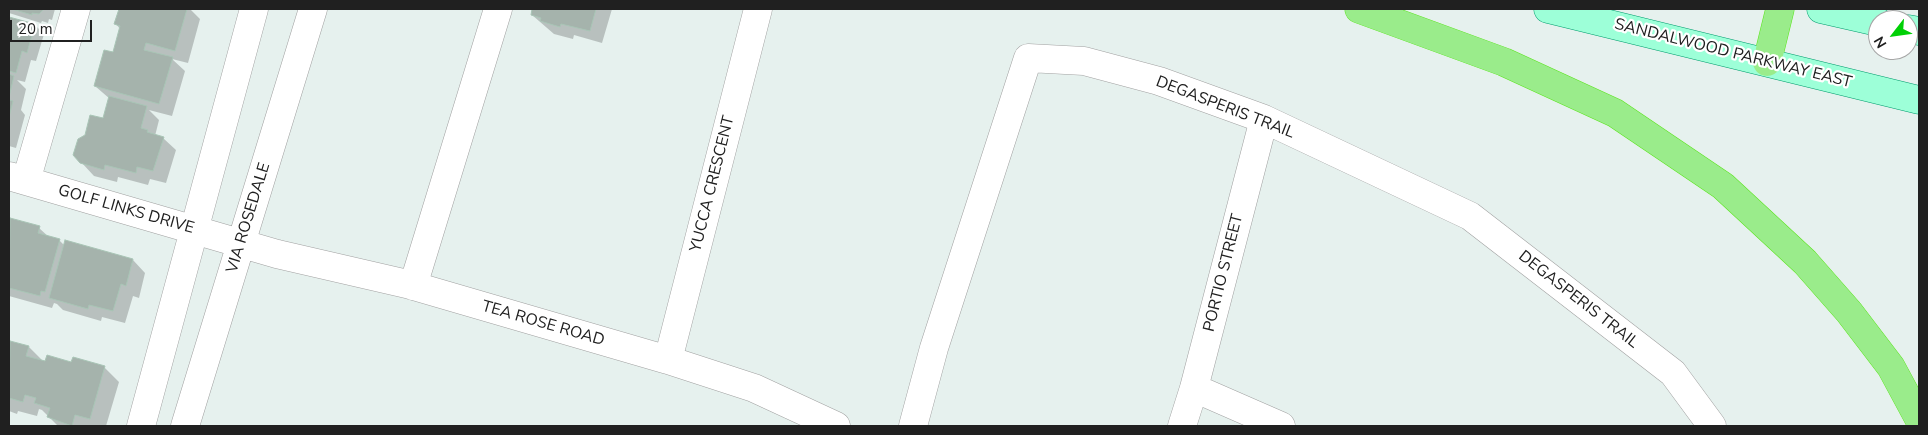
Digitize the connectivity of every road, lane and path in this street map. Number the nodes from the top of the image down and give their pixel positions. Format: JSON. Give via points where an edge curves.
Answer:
{"nodes":[{"id":1,"x":76,"y":9,"type":"edge"},
{"id":2,"x":254,"y":9,"type":"edge"},
{"id":3,"x":313,"y":9,"type":"edge"},
{"id":4,"x":498,"y":9,"type":"edge"},
{"id":5,"x":758,"y":9,"type":"edge"},
{"id":6,"x":1358,"y":9,"type":"edge"},
{"id":7,"x":1548,"y":9,"type":"edge"},
{"id":8,"x":1780,"y":9,"type":"edge"},
{"id":9,"x":1821,"y":9,"type":"edge"},
{"id":10,"x":1868,"y":20,"type":"edge"},
{"id":11,"x":1767,"y":62,"type":"junction"},
{"id":12,"x":1919,"y":100,"type":"edge"},
{"id":13,"x":1264,"y":119,"type":"junction"},
{"id":14,"x":17,"y":179,"type":"edge"},
{"id":15,"x":194,"y":229,"type":"junction"},
{"id":16,"x":242,"y":244,"type":"junction"},
{"id":17,"x":413,"y":286,"type":"junction"},
{"id":18,"x":668,"y":360,"type":"junction"},
{"id":19,"x":1194,"y":388,"type":"junction"},
{"id":20,"x":1919,"y":419,"type":"edge"},
{"id":21,"x":141,"y":426,"type":"edge"},
{"id":22,"x":185,"y":426,"type":"edge"},
{"id":23,"x":836,"y":426,"type":"edge"},
{"id":24,"x":913,"y":426,"type":"edge"},
{"id":25,"x":1182,"y":426,"type":"edge"},
{"id":26,"x":1281,"y":426,"type":"edge"},
{"id":27,"x":1712,"y":426,"type":"edge"}],
"edges":[{"from":1,"to":14,"type":"street"},
{"from":2,"to":15,"type":"street"},
{"from":3,"to":16,"type":"street","name":"VIA ROSEDALE"},
{"from":4,"to":17,"type":"street"},
{"from":5,"to":18,"type":"street","name":"YUCCA CRESCENT"},
{"from":6,"to":20,"type":"highway","via":[[1504,62],[1615,113],[1723,186],[1805,262],[1849,312],[1891,367]]},
{"from":7,"to":11,"type":"main road","name":"SANDALWOOD PARKWAY EAST"},
{"from":8,"to":11,"type":"highway"},
{"from":9,"to":10,"type":"main road"},
{"from":11,"to":12,"type":"main road","name":"SANDALWOOD PARKWAY EAST"},
{"from":13,"to":19,"type":"street","name":"PORTIO STREET"},
{"from":13,"to":24,"type":"street","name":"DEGASPERIS TRAIL","via":[[1159,81],[1084,61],[1028,58],[937,338]]},
{"from":13,"to":27,"type":"street","name":"DEGASPERIS TRAIL","via":[[1470,216],[1673,372]]},
{"from":14,"to":15,"type":"street","name":"GOLF LINKS DRIVE"},
{"from":15,"to":16,"type":"street","name":"GOLF LINKS DRIVE"},
{"from":15,"to":21,"type":"street"},
{"from":16,"to":17,"type":"street","name":"TEA ROSE ROAD"},
{"from":16,"to":22,"type":"street","name":"VIA ROSEDALE"},
{"from":17,"to":18,"type":"street","name":"TEA ROSE ROAD"},
{"from":18,"to":23,"type":"street","name":"TEA ROSE ROAD","via":[[754,388]]},
{"from":19,"to":25,"type":"street","name":"PORTIO STREET"},
{"from":19,"to":26,"type":"street"}]}
